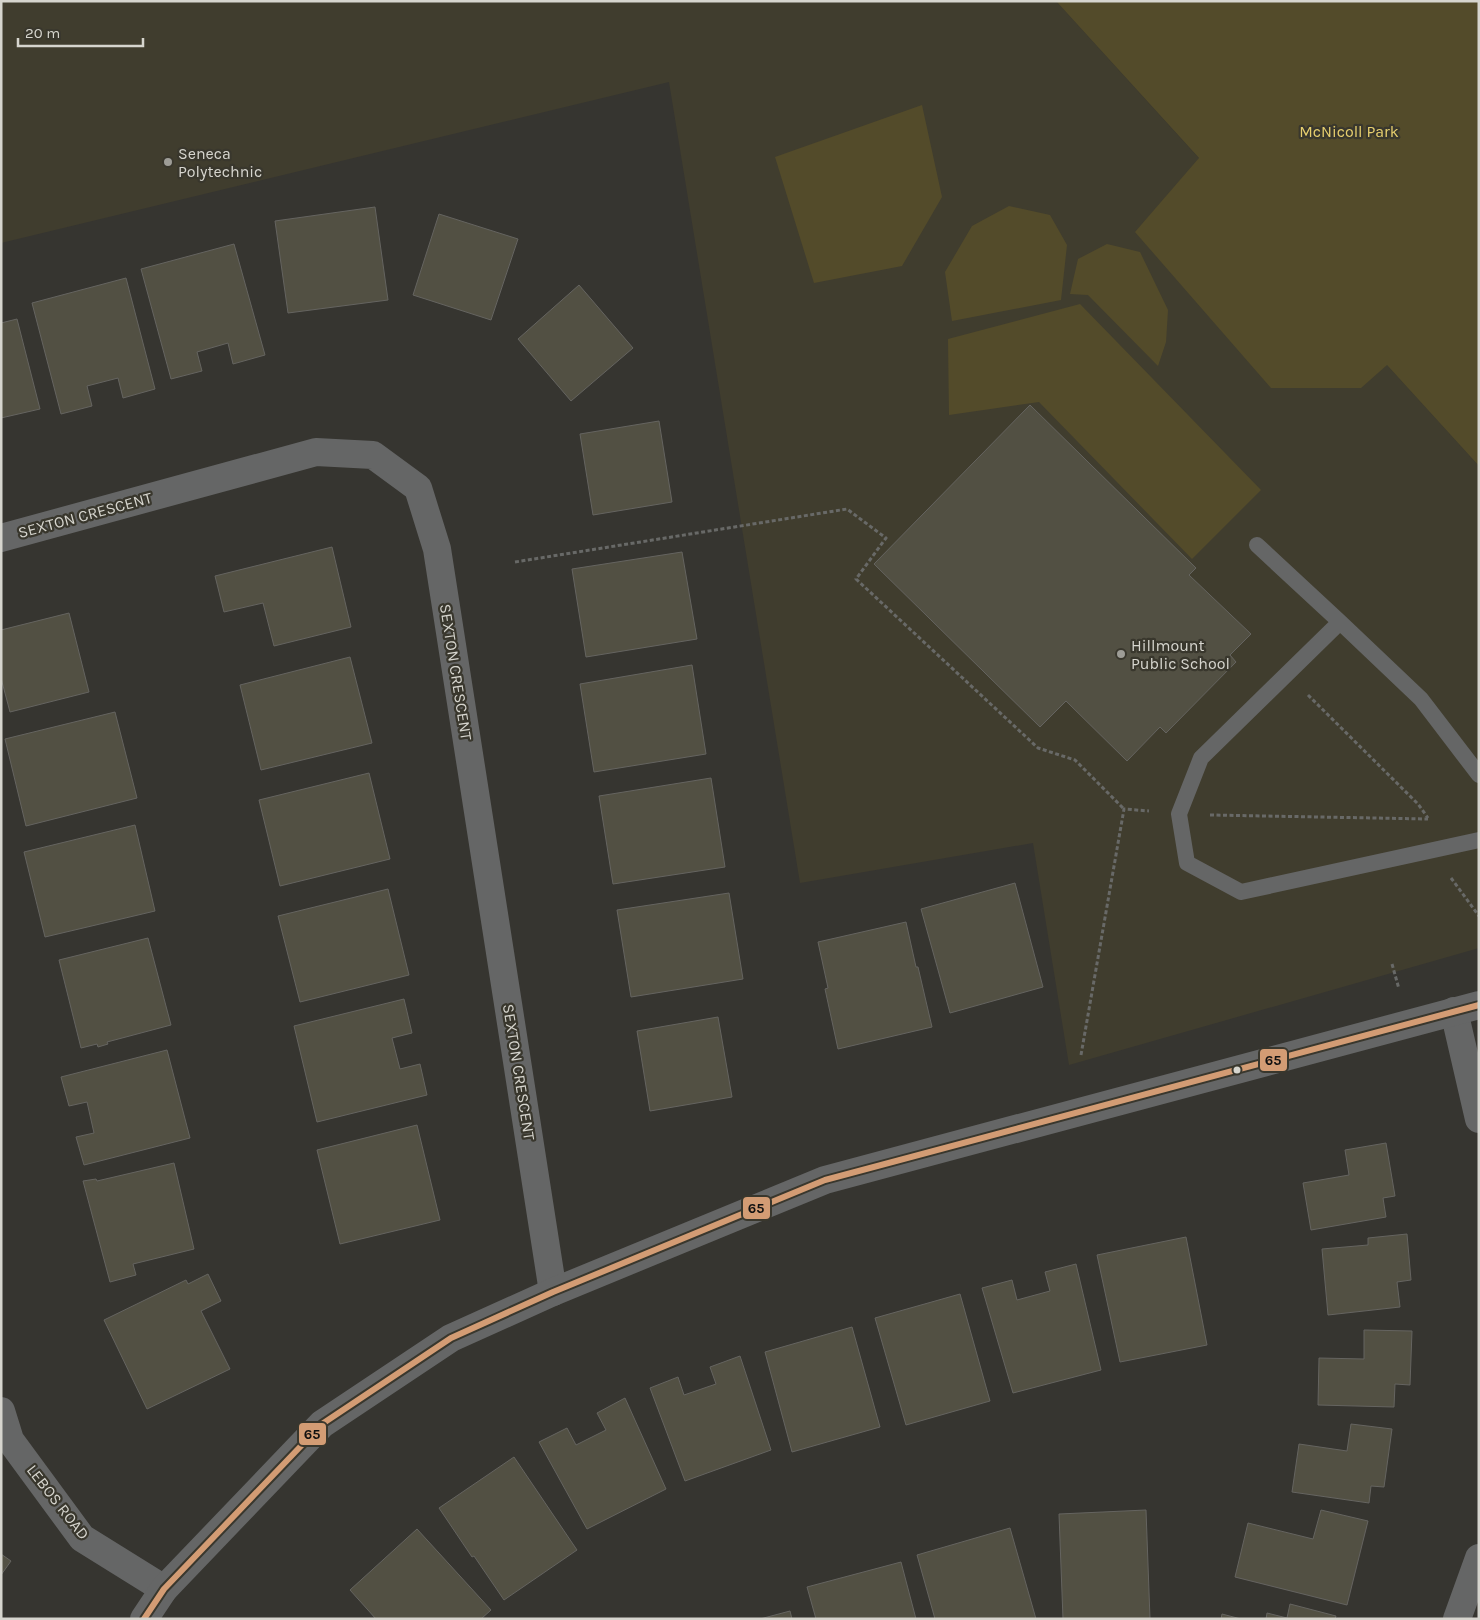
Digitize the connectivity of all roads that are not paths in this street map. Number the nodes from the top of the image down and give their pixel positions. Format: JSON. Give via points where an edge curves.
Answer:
{"nodes":[{"id":1,"x":1,"y":538,"type":"edge"},
{"id":2,"x":1257,"y":545,"type":"dead end"},
{"id":3,"x":1340,"y":622,"type":"junction"},
{"id":4,"x":1479,"y":775,"type":"edge"},
{"id":5,"x":1479,"y":840,"type":"edge"},
{"id":6,"x":1466,"y":1008,"type":"edge"},
{"id":7,"x":1479,"y":1120,"type":"edge"},
{"id":8,"x":553,"y":1292,"type":"junction"},
{"id":9,"x":1,"y":1410,"type":"edge"},
{"id":10,"x":1479,"y":1558,"type":"edge"},
{"id":11,"x":164,"y":1589,"type":"junction"},
{"id":12,"x":144,"y":1619,"type":"edge"},
{"id":13,"x":1457,"y":1619,"type":"edge"}],
"edges":[{"from":1,"to":8,"type":"street","name":"SEXTON CRESCENT","via":[[316,452],[373,455],[418,488],[438,558]]},
{"from":2,"to":3,"type":"lane"},
{"from":3,"to":4,"type":"lane","via":[[1421,700]]},
{"from":3,"to":5,"type":"lane","via":[[1201,758],[1179,814],[1187,863],[1241,892]]},
{"from":6,"to":7,"type":"street"},
{"from":6,"to":8,"type":"street","via":[[825,1180]]},
{"from":8,"to":11,"type":"street","via":[[451,1338],[322,1424]]},
{"from":9,"to":11,"type":"street","name":"LEBOS ROAD","via":[[10,1440],[82,1538]]},
{"from":10,"to":13,"type":"street"},
{"from":11,"to":12,"type":"street"}]}
